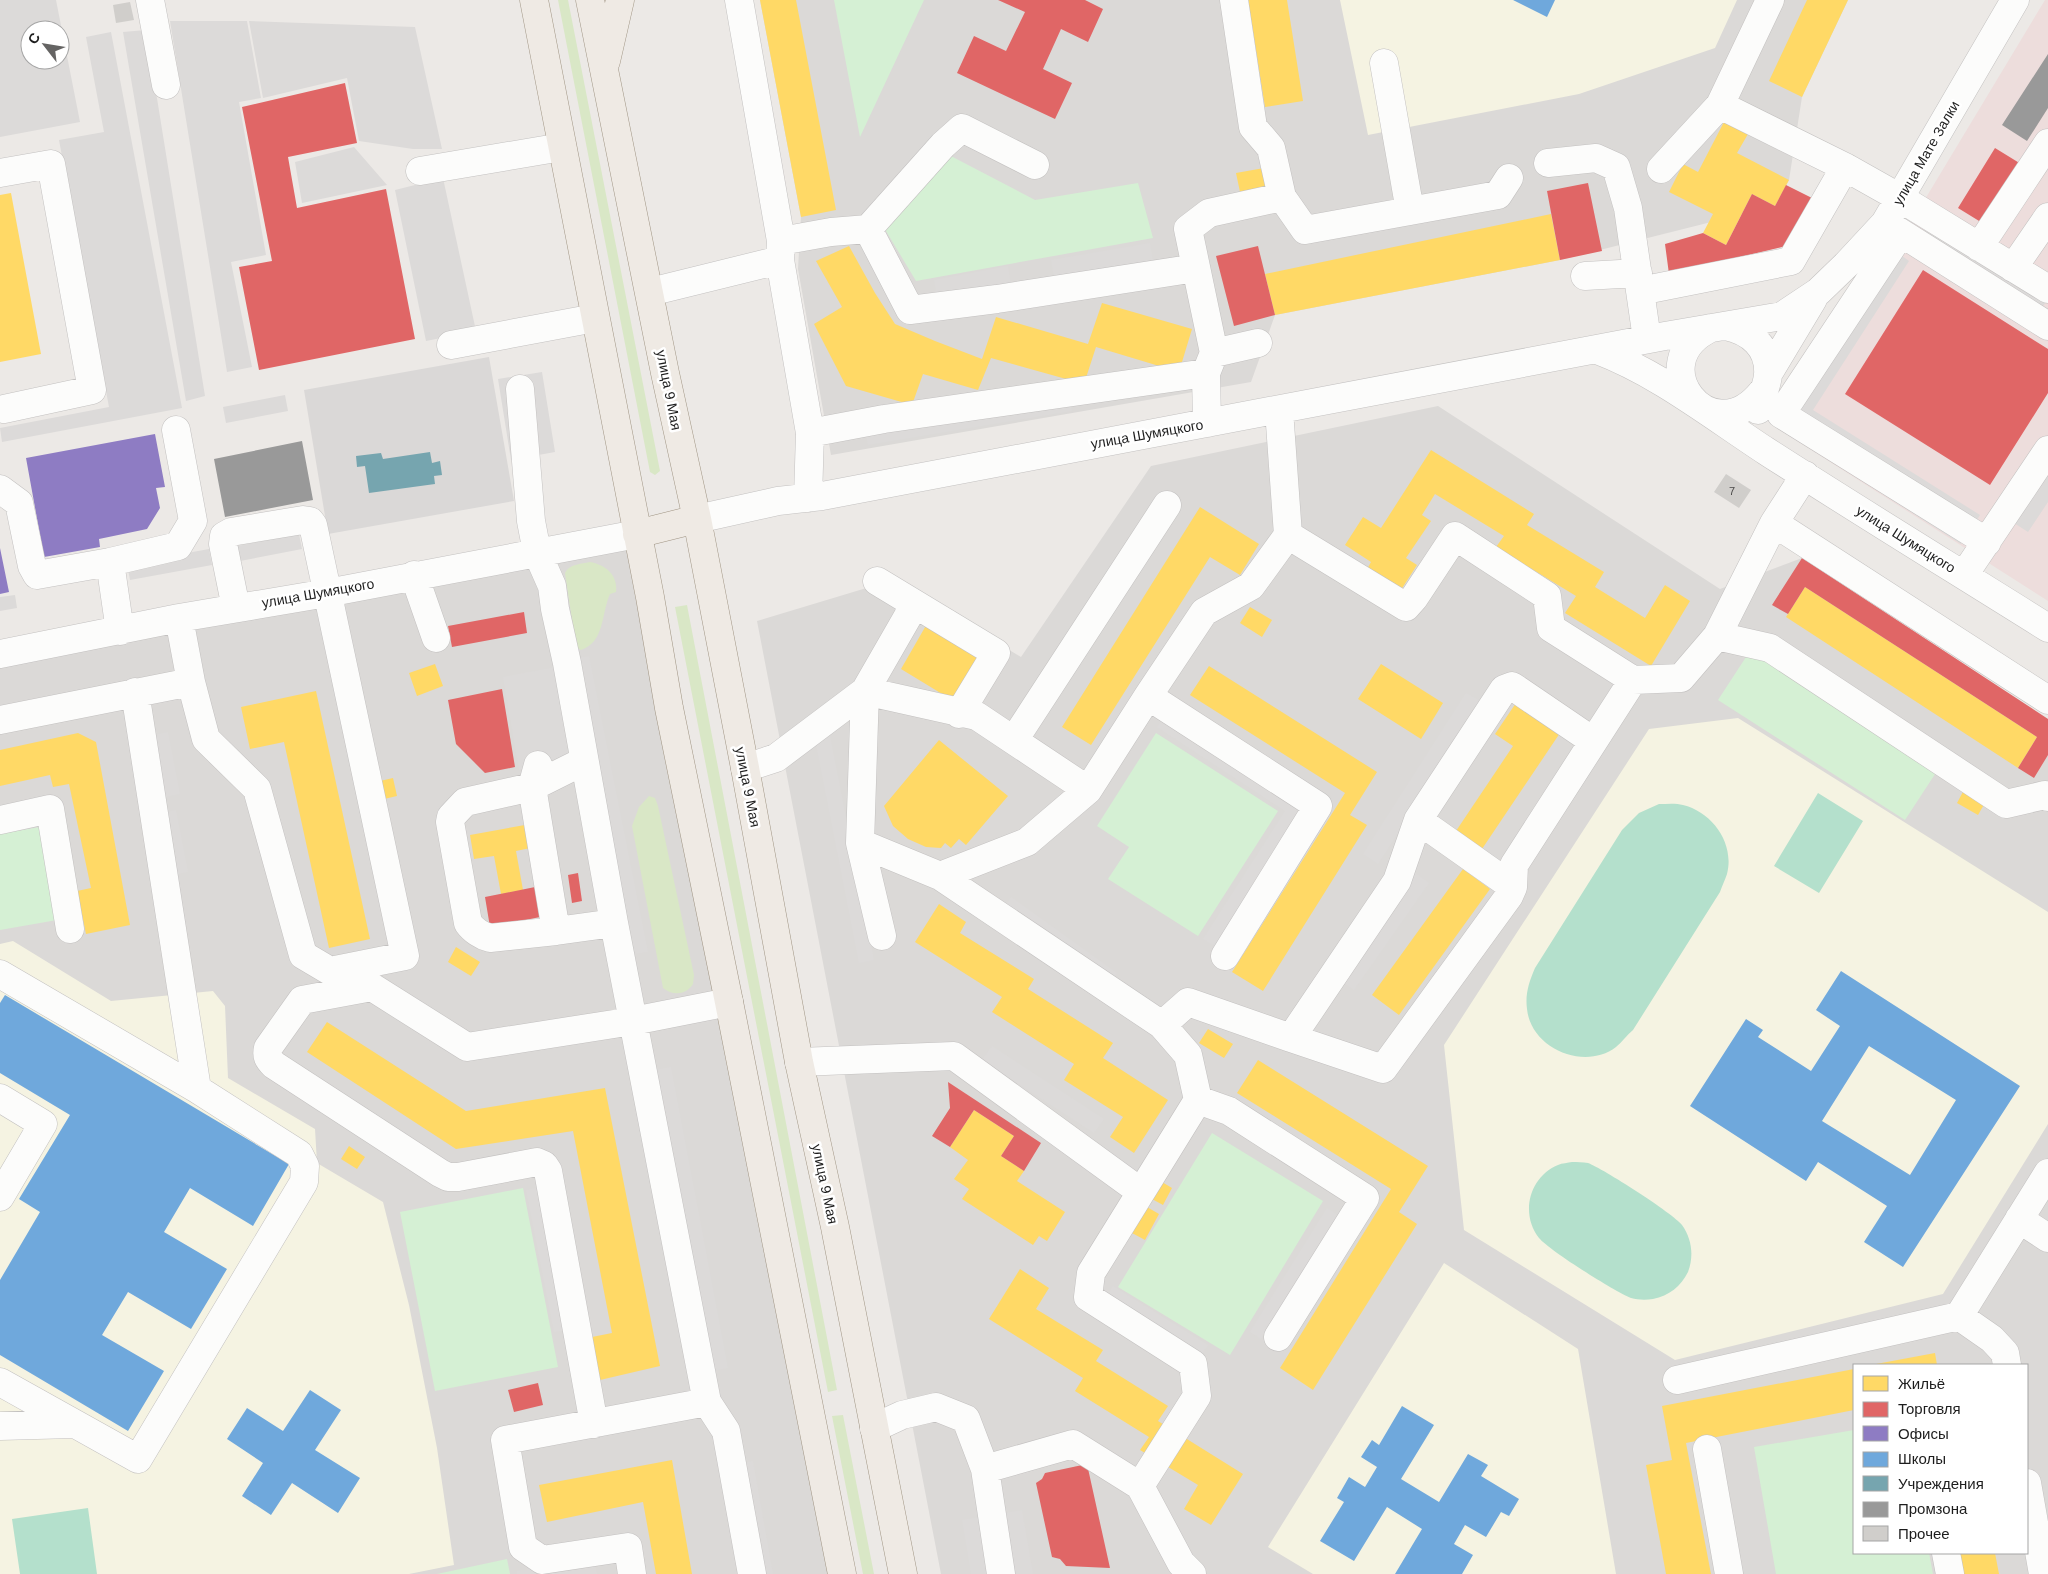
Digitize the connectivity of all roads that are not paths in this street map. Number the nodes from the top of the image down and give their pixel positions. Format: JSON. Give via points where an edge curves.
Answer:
{"nodes":[{"id":1,"x":150,"y":0,"type":"edge"},
{"id":2,"x":534,"y":0,"type":"edge"},
{"id":3,"x":590,"y":0,"type":"edge"},
{"id":4,"x":620,"y":0,"type":"edge"},
{"id":5,"x":739,"y":0,"type":"edge"},
{"id":6,"x":1234,"y":0,"type":"edge"},
{"id":7,"x":1770,"y":0,"type":"edge"},
{"id":8,"x":2014,"y":0,"type":"edge"},
{"id":9,"x":1384,"y":63,"type":"dead end"},
{"id":10,"x":604,"y":70,"type":"junction"},
{"id":11,"x":166,"y":86,"type":"dead end"},
{"id":12,"x":1720,"y":105,"type":"junction"},
{"id":13,"x":2048,"y":143,"type":"edge"},
{"id":14,"x":562,"y":147,"type":"junction"},
{"id":15,"x":1548,"y":163,"type":"dead end"},
{"id":16,"x":1035,"y":165,"type":"dead end"},
{"id":17,"x":1845,"y":167,"type":"junction"},
{"id":18,"x":1661,"y":169,"type":"dead end"},
{"id":19,"x":420,"y":171,"type":"dead end"},
{"id":20,"x":0,"y":173,"type":"edge"},
{"id":21,"x":1510,"y":178,"type":"dead end"},
{"id":22,"x":1282,"y":197,"type":"junction"},
{"id":23,"x":1900,"y":198,"type":"junction"},
{"id":24,"x":1410,"y":211,"type":"junction"},
{"id":25,"x":2048,"y":217,"type":"edge"},
{"id":26,"x":1893,"y":228,"type":"junction"},
{"id":27,"x":868,"y":229,"type":"junction"},
{"id":28,"x":1979,"y":247,"type":"junction"},
{"id":29,"x":780,"y":251,"type":"junction"},
{"id":30,"x":1196,"y":268,"type":"junction"},
{"id":31,"x":2013,"y":268,"type":"junction"},
{"id":32,"x":1585,"y":276,"type":"dead end"},
{"id":33,"x":1639,"y":282,"type":"junction"},
{"id":34,"x":2048,"y":289,"type":"edge"},
{"id":35,"x":650,"y":292,"type":"junction"},
{"id":36,"x":1818,"y":292,"type":"junction"},
{"id":37,"x":596,"y":318,"type":"junction"},
{"id":38,"x":2048,"y":326,"type":"edge"},
{"id":39,"x":1719,"y":327,"type":"junction"},
{"id":40,"x":1647,"y":340,"type":"junction"},
{"id":41,"x":1258,"y":343,"type":"dead end"},
{"id":42,"x":451,"y":346,"type":"dead end"},
{"id":43,"x":1597,"y":350,"type":"junction"},
{"id":44,"x":1210,"y":363,"type":"junction"},
{"id":45,"x":1765,"y":383,"type":"junction"},
{"id":46,"x":520,"y":389,"type":"dead end"},
{"id":47,"x":1696,"y":405,"type":"junction"},
{"id":48,"x":4,"y":409,"type":"dead end"},
{"id":49,"x":1279,"y":410,"type":"junction"},
{"id":50,"x":1207,"y":423,"type":"junction"},
{"id":51,"x":176,"y":430,"type":"dead end"},
{"id":52,"x":810,"y":433,"type":"junction"},
{"id":53,"x":1765,"y":450,"type":"junction"},
{"id":54,"x":2048,"y":450,"type":"edge"},
{"id":55,"x":1805,"y":475,"type":"junction"},
{"id":56,"x":0,"y":488,"type":"edge"},
{"id":57,"x":808,"y":498,"type":"junction"},
{"id":58,"x":1167,"y":505,"type":"dead end"},
{"id":59,"x":697,"y":519,"type":"junction"},
{"id":60,"x":1774,"y":523,"type":"junction"},
{"id":61,"x":637,"y":534,"type":"junction"},
{"id":62,"x":1288,"y":535,"type":"junction"},
{"id":63,"x":1987,"y":542,"type":"junction"},
{"id":64,"x":537,"y":552,"type":"junction"},
{"id":65,"x":110,"y":562,"type":"junction"},
{"id":66,"x":414,"y":575,"type":"junction"},
{"id":67,"x":1964,"y":575,"type":"junction"},
{"id":68,"x":877,"y":581,"type":"dead end"},
{"id":69,"x":327,"y":593,"type":"junction"},
{"id":70,"x":915,"y":604,"type":"junction"},
{"id":71,"x":236,"y":608,"type":"junction"},
{"id":72,"x":179,"y":618,"type":"junction"},
{"id":73,"x":2048,"y":628,"type":"edge"},
{"id":74,"x":120,"y":631,"type":"junction"},
{"id":75,"x":1717,"y":636,"type":"junction"},
{"id":76,"x":436,"y":638,"type":"dead end"},
{"id":77,"x":0,"y":654,"type":"edge"},
{"id":78,"x":1633,"y":680,"type":"junction"},
{"id":79,"x":191,"y":682,"type":"junction"},
{"id":80,"x":864,"y":691,"type":"junction"},
{"id":81,"x":135,"y":692,"type":"junction"},
{"id":82,"x":1148,"y":696,"type":"junction"},
{"id":83,"x":2048,"y":700,"type":"edge"},
{"id":84,"x":959,"y":714,"type":"junction"},
{"id":85,"x":0,"y":720,"type":"edge"},
{"id":86,"x":1014,"y":740,"type":"junction"},
{"id":87,"x":1593,"y":741,"type":"junction"},
{"id":88,"x":584,"y":762,"type":"junction"},
{"id":89,"x":745,"y":768,"type":"junction"},
{"id":90,"x":535,"y":776,"type":"junction"},
{"id":91,"x":1088,"y":790,"type":"junction"},
{"id":92,"x":2047,"y":794,"type":"edge"},
{"id":93,"x":0,"y":820,"type":"edge"},
{"id":94,"x":1418,"y":820,"type":"junction"},
{"id":95,"x":860,"y":842,"type":"junction"},
{"id":96,"x":940,"y":876,"type":"junction"},
{"id":97,"x":1513,"y":887,"type":"junction"},
{"id":98,"x":614,"y":923,"type":"junction"},
{"id":99,"x":70,"y":929,"type":"dead end"},
{"id":100,"x":556,"y":931,"type":"junction"},
{"id":101,"x":882,"y":936,"type":"dead end"},
{"id":102,"x":1225,"y":956,"type":"dead end"},
{"id":103,"x":0,"y":974,"type":"edge"},
{"id":104,"x":730,"y":1002,"type":"junction"},
{"id":105,"x":633,"y":1021,"type":"junction"},
{"id":106,"x":1162,"y":1025,"type":"junction"},
{"id":107,"x":1290,"y":1038,"type":"junction"},
{"id":108,"x":799,"y":1062,"type":"junction"},
{"id":109,"x":197,"y":1089,"type":"junction"},
{"id":110,"x":0,"y":1098,"type":"edge"},
{"id":111,"x":1198,"y":1100,"type":"junction"},
{"id":112,"x":2048,"y":1173,"type":"edge"},
{"id":113,"x":1141,"y":1192,"type":"junction"},
{"id":114,"x":0,"y":1197,"type":"edge"},
{"id":115,"x":2019,"y":1219,"type":"junction"},
{"id":116,"x":2048,"y":1238,"type":"edge"},
{"id":117,"x":1959,"y":1316,"type":"junction"},
{"id":118,"x":1278,"y":1337,"type":"dead end"},
{"id":119,"x":2007,"y":1364,"type":"edge"},
{"id":120,"x":1677,"y":1380,"type":"dead end"},
{"id":121,"x":0,"y":1382,"type":"edge"},
{"id":122,"x":707,"y":1402,"type":"junction"},
{"id":123,"x":73,"y":1424,"type":"junction"},
{"id":124,"x":594,"y":1424,"type":"junction"},
{"id":125,"x":0,"y":1426,"type":"edge"},
{"id":126,"x":874,"y":1428,"type":"junction"},
{"id":127,"x":1707,"y":1448,"type":"dead end"},
{"id":128,"x":985,"y":1469,"type":"junction"},
{"id":129,"x":1140,"y":1486,"type":"junction"},
{"id":130,"x":2028,"y":1488,"type":"edge"},
{"id":131,"x":1946,"y":1554,"type":"edge"},
{"id":132,"x":2044,"y":1564,"type":"edge"},
{"id":133,"x":632,"y":1574,"type":"edge"},
{"id":134,"x":752,"y":1574,"type":"edge"},
{"id":135,"x":842,"y":1574,"type":"edge"},
{"id":136,"x":902,"y":1574,"type":"edge"},
{"id":137,"x":1001,"y":1574,"type":"edge"},
{"id":138,"x":1192,"y":1574,"type":"edge"},
{"id":139,"x":1729,"y":1574,"type":"edge"},
{"id":140,"x":1950,"y":1574,"type":"edge"}],
"edges":[{"from":1,"to":11,"type":"street"},
{"from":2,"to":14,"type":"main road"},
{"from":3,"to":10,"type":"main road","name":"улица 9 Мая"},
{"from":4,"to":10,"type":"main road"},
{"from":5,"to":29,"type":"street"},
{"from":6,"to":22,"type":"street","via":[[1253,127],[1271,148]]},
{"from":7,"to":12,"type":"street"},
{"from":8,"to":23,"type":"street","name":"улица Мате Залки"},
{"from":9,"to":24,"type":"street"},
{"from":10,"to":35,"type":"main road","name":"улица 9 Мая"},
{"from":12,"to":17,"type":"street"},
{"from":12,"to":18,"type":"street"},
{"from":13,"to":28,"type":"street"},
{"from":14,"to":19,"type":"street"},
{"from":14,"to":37,"type":"main road"},
{"from":15,"to":33,"type":"street","via":[[1596,158],[1616,167],[1628,208]]},
{"from":16,"to":27,"type":"street","via":[[962,128]]},
{"from":17,"to":23,"type":"street"},
{"from":17,"to":33,"type":"street","via":[[1791,261]]},
{"from":20,"to":48,"type":"street","via":[[51,164],[92,390]]},
{"from":21,"to":24,"type":"street","via":[[1498,195]]},
{"from":22,"to":24,"type":"street","via":[[1305,230]]},
{"from":22,"to":30,"type":"street","via":[[1209,213],[1188,229]]},
{"from":23,"to":26,"type":"street","name":"улица Мате Залки"},
{"from":23,"to":28,"type":"street"},
{"from":25,"to":31,"type":"street"},
{"from":26,"to":36,"type":"street","name":"улица Мате Залки"},
{"from":26,"to":38,"type":"street"},
{"from":26,"to":63,"type":"street","via":[[1781,414]]},
{"from":27,"to":29,"type":"street","via":[[831,232]]},
{"from":27,"to":30,"type":"street","via":[[910,310]]},
{"from":28,"to":31,"type":"street"},
{"from":29,"to":35,"type":"street"},
{"from":29,"to":52,"type":"street"},
{"from":30,"to":44,"type":"street"},
{"from":31,"to":34,"type":"street"},
{"from":32,"to":33,"type":"street"},
{"from":33,"to":40,"type":"street"},
{"from":35,"to":59,"type":"main road","name":"улица 9 Мая"},
{"from":36,"to":39,"type":"street","name":"улица Шумяцкого","via":[[1782,316]]},
{"from":36,"to":45,"type":"street"},
{"from":37,"to":42,"type":"street"},
{"from":37,"to":61,"type":"main road"},
{"from":39,"to":40,"type":"street","name":"улица Шумяцкого"},
{"from":39,"to":45,"type":"street","via":[[1740,329],[1762,346],[1767,360]]},
{"from":39,"to":47,"type":"street","via":[[1700,334],[1682,355],[1682,383]]},
{"from":40,"to":43,"type":"street","name":"улица Шумяцкого"},
{"from":41,"to":44,"type":"street"},
{"from":43,"to":47,"type":"street","via":[[1646,372]]},
{"from":43,"to":49,"type":"street","name":"улица Шумяцкого"},
{"from":44,"to":50,"type":"street"},
{"from":44,"to":52,"type":"street"},
{"from":45,"to":47,"type":"street","via":[[1755,402],[1733,413],[1709,412]]},
{"from":45,"to":53,"type":"street","via":[[1758,411],[1758,429]]},
{"from":46,"to":64,"type":"street","via":[[531,521]]},
{"from":47,"to":53,"type":"street","name":"улица Шумяцкого"},
{"from":49,"to":50,"type":"street","name":"улица Шумяцкого"},
{"from":49,"to":62,"type":"street"},
{"from":50,"to":57,"type":"street","name":"улица Шумяцкого"},
{"from":51,"to":65,"type":"street","via":[[193,521],[178,546]]},
{"from":52,"to":57,"type":"street"},
{"from":53,"to":55,"type":"street","name":"улица Шумяцкого"},
{"from":54,"to":63,"type":"street"},
{"from":55,"to":60,"type":"street"},
{"from":55,"to":67,"type":"street","name":"улица Шумяцкого"},
{"from":56,"to":65,"type":"street","via":[[19,503],[37,576]]},
{"from":57,"to":59,"type":"street","name":"улица Шумяцкого","via":[[778,501]]},
{"from":58,"to":86,"type":"street"},
{"from":59,"to":61,"type":"main road"},
{"from":59,"to":89,"type":"main road","name":"улица 9 Мая"},
{"from":60,"to":75,"type":"street"},
{"from":60,"to":83,"type":"street"},
{"from":61,"to":64,"type":"street","name":"улица Шумяцкого"},
{"from":61,"to":104,"type":"main road","via":[[669,708]]},
{"from":62,"to":78,"type":"street","via":[[1406,607],[1455,536],[1547,596],[1551,628]]},
{"from":62,"to":82,"type":"street","via":[[1251,586],[1204,612]]},
{"from":63,"to":67,"type":"street"},
{"from":64,"to":66,"type":"street","name":"улица Шумяцкого"},
{"from":64,"to":88,"type":"street","via":[[552,586]]},
{"from":65,"to":74,"type":"street"},
{"from":66,"to":69,"type":"street","name":"улица Шумяцкого"},
{"from":66,"to":76,"type":"street"},
{"from":67,"to":73,"type":"street","name":"улица Шумяцкого"},
{"from":68,"to":70,"type":"street"},
{"from":69,"to":71,"type":"street","name":"улица Шумяцкого"},
{"from":69,"to":71,"type":"street","via":[[313,525],[310,521],[294,521],[224,536],[222,544]]},
{"from":69,"to":79,"type":"street","via":[[405,956],[330,971],[303,955],[257,789],[206,740]]},
{"from":70,"to":80,"type":"street"},
{"from":70,"to":84,"type":"street","via":[[996,653]]},
{"from":71,"to":72,"type":"street","name":"улица Шумяцкого"},
{"from":72,"to":74,"type":"street","name":"улица Шумяцкого"},
{"from":72,"to":79,"type":"street"},
{"from":74,"to":77,"type":"street","name":"улица Шумяцкого"},
{"from":75,"to":78,"type":"street","via":[[1681,678]]},
{"from":75,"to":92,"type":"street","via":[[1770,648],[2006,804]]},
{"from":78,"to":87,"type":"street"},
{"from":79,"to":81,"type":"street"},
{"from":80,"to":84,"type":"street"},
{"from":80,"to":89,"type":"street","via":[[776,758]]},
{"from":80,"to":95,"type":"street"},
{"from":81,"to":85,"type":"street"},
{"from":81,"to":109,"type":"street"},
{"from":82,"to":91,"type":"street"},
{"from":82,"to":102,"type":"street","via":[[1318,806]]},
{"from":84,"to":86,"type":"street","via":[[977,716]]},
{"from":86,"to":91,"type":"street"},
{"from":87,"to":94,"type":"street","via":[[1512,686],[1504,689]]},
{"from":87,"to":97,"type":"street","via":[[1514,865]]},
{"from":88,"to":90,"type":"street"},
{"from":88,"to":98,"type":"street"},
{"from":89,"to":108,"type":"main road","name":"улица 9 Мая"},
{"from":90,"to":100,"type":"street"},
{"from":90,"to":100,"type":"street","via":[[465,802],[450,822],[471,927],[490,938]]},
{"from":91,"to":96,"type":"street","via":[[1027,842]]},
{"from":93,"to":99,"type":"street","via":[[50,810]]},
{"from":94,"to":97,"type":"street"},
{"from":94,"to":107,"type":"street","via":[[1397,881]]},
{"from":95,"to":96,"type":"street"},
{"from":95,"to":101,"type":"street"},
{"from":96,"to":106,"type":"street"},
{"from":97,"to":107,"type":"street","via":[[1383,1069]]},
{"from":98,"to":100,"type":"street"},
{"from":98,"to":105,"type":"street"},
{"from":103,"to":109,"type":"street"},
{"from":104,"to":105,"type":"street"},
{"from":104,"to":135,"type":"main road"},
{"from":105,"to":122,"type":"street"},
{"from":105,"to":124,"type":"street","via":[[468,1047],[372,987],[302,1000],[267,1054],[274,1064],[440,1173],[458,1177],[536,1162],[544,1165],[548,1171]]},
{"from":106,"to":107,"type":"street","via":[[1188,1002]]},
{"from":106,"to":111,"type":"street","via":[[1188,1055]]},
{"from":108,"to":113,"type":"street","via":[[954,1056]]},
{"from":108,"to":126,"type":"main road","name":"улица 9 Мая"},
{"from":109,"to":123,"type":"street","via":[[299,1154],[305,1166],[304,1182],[138,1459]]},
{"from":110,"to":114,"type":"street","via":[[43,1124]]},
{"from":111,"to":113,"type":"street"},
{"from":111,"to":118,"type":"street","via":[[1229,1110],[1365,1198]]},
{"from":112,"to":115,"type":"street"},
{"from":113,"to":129,"type":"street","via":[[1091,1273],[1088,1296],[1193,1364],[1197,1396]]},
{"from":115,"to":116,"type":"street"},
{"from":115,"to":117,"type":"street"},
{"from":117,"to":119,"type":"street","via":[[2005,1352]]},
{"from":117,"to":120,"type":"street"},
{"from":121,"to":123,"type":"street"},
{"from":122,"to":124,"type":"street"},
{"from":122,"to":134,"type":"street","via":[[726,1431]]},
{"from":123,"to":125,"type":"street"},
{"from":124,"to":133,"type":"street","via":[[505,1440],[523,1547],[542,1560],[628,1547]]},
{"from":126,"to":128,"type":"street","via":[[902,1415],[936,1407],[966,1419]]},
{"from":126,"to":136,"type":"main road","name":"улица 9 Мая"},
{"from":127,"to":139,"type":"street"},
{"from":128,"to":129,"type":"street","via":[[1073,1444]]},
{"from":128,"to":137,"type":"street"},
{"from":129,"to":138,"type":"street","via":[[1181,1563]]},
{"from":130,"to":132,"type":"street"},
{"from":131,"to":140,"type":"street"}]}
